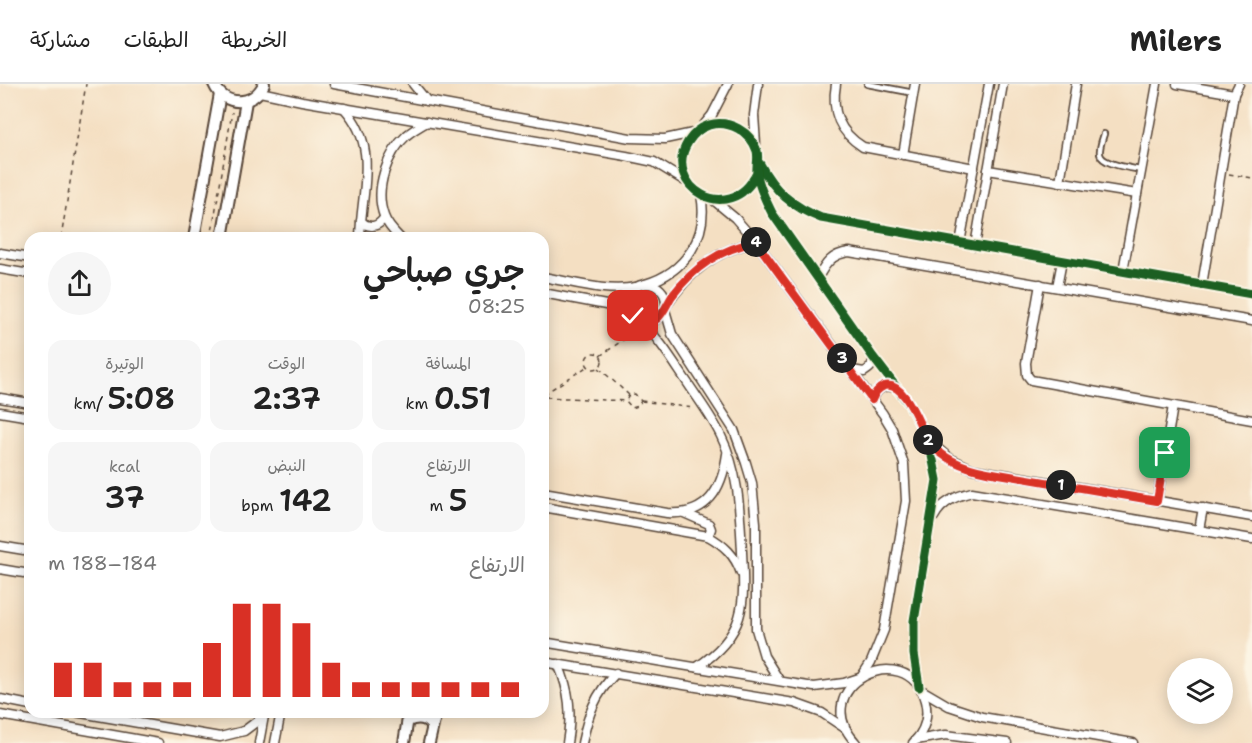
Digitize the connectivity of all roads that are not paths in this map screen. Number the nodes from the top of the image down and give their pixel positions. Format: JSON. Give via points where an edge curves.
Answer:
{"nodes":[{"id":1,"x":334,"y":84,"type":"edge"},
{"id":2,"x":413,"y":84,"type":"edge"},
{"id":3,"x":728,"y":84,"type":"edge"},
{"id":4,"x":758,"y":84,"type":"edge"},
{"id":5,"x":836,"y":84,"type":"edge"},
{"id":6,"x":867,"y":84,"type":"edge"},
{"id":7,"x":988,"y":84,"type":"edge"},
{"id":8,"x":1003,"y":84,"type":"edge"},
{"id":9,"x":1076,"y":84,"type":"edge"},
{"id":10,"x":1157,"y":84,"type":"edge"},
{"id":11,"x":1177,"y":84,"type":"edge"},
{"id":12,"x":1231,"y":84,"type":"edge"},
{"id":13,"x":1239,"y":84,"type":"edge"},
{"id":14,"x":348,"y":85,"type":"edge"},
{"id":15,"x":214,"y":87,"type":"edge"},
{"id":16,"x":262,"y":88,"type":"edge"},
{"id":17,"x":914,"y":89,"type":"edge"},
{"id":18,"x":1234,"y":94,"type":"junction"},
{"id":19,"x":246,"y":101,"type":"junction"},
{"id":20,"x":427,"y":101,"type":"junction"},
{"id":21,"x":343,"y":108,"type":"junction"},
{"id":22,"x":427,"y":122,"type":"junction"},
{"id":23,"x":699,"y":130,"type":"junction"},
{"id":24,"x":1104,"y":134,"type":"dead end"},
{"id":25,"x":630,"y":138,"type":"junction"},
{"id":26,"x":756,"y":150,"type":"junction"},
{"id":27,"x":903,"y":155,"type":"junction"},
{"id":28,"x":626,"y":156,"type":"junction"},
{"id":29,"x":758,"y":162,"type":"junction"},
{"id":30,"x":974,"y":168,"type":"junction"},
{"id":31,"x":1141,"y":170,"type":"junction"},
{"id":32,"x":988,"y":171,"type":"junction"},
{"id":33,"x":757,"y":173,"type":"junction"},
{"id":34,"x":1060,"y":182,"type":"junction"},
{"id":35,"x":688,"y":183,"type":"junction"},
{"id":36,"x":1137,"y":194,"type":"junction"},
{"id":37,"x":701,"y":195,"type":"junction"},
{"id":38,"x":711,"y":199,"type":"junction"},
{"id":39,"x":384,"y":218,"type":"junction"},
{"id":40,"x":361,"y":221,"type":"junction"},
{"id":41,"x":195,"y":232,"type":"edge"},
{"id":42,"x":223,"y":232,"type":"edge"},
{"id":43,"x":360,"y":232,"type":"edge"},
{"id":44,"x":395,"y":232,"type":"edge"},
{"id":45,"x":756,"y":242,"type":"junction"},
{"id":46,"x":960,"y":243,"type":"junction"},
{"id":47,"x":975,"y":246,"type":"junction"},
{"id":48,"x":0,"y":253,"type":"edge"},
{"id":49,"x":24,"y":257,"type":"edge"},
{"id":50,"x":1062,"y":261,"type":"junction"},
{"id":51,"x":0,"y":268,"type":"edge"},
{"id":52,"x":1123,"y":271,"type":"junction"},
{"id":53,"x":24,"y":273,"type":"edge"},
{"id":54,"x":549,"y":278,"type":"edge"},
{"id":55,"x":818,"y":278,"type":"junction"},
{"id":56,"x":1040,"y":284,"type":"junction"},
{"id":57,"x":640,"y":285,"type":"junction"},
{"id":58,"x":1202,"y":285,"type":"junction"},
{"id":59,"x":1057,"y":287,"type":"junction"},
{"id":60,"x":549,"y":294,"type":"edge"},
{"id":61,"x":1252,"y":294,"type":"edge"},
{"id":62,"x":665,"y":308,"type":"junction"},
{"id":63,"x":639,"y":321,"type":"junction"},
{"id":64,"x":1252,"y":321,"type":"edge"},
{"id":65,"x":873,"y":357,"type":"junction"},
{"id":66,"x":851,"y":370,"type":"junction"},
{"id":67,"x":897,"y":388,"type":"junction"},
{"id":68,"x":0,"y":398,"type":"edge"},
{"id":69,"x":872,"y":400,"type":"junction"},
{"id":70,"x":24,"y":402,"type":"edge"},
{"id":71,"x":1173,"y":406,"type":"junction"},
{"id":72,"x":0,"y":412,"type":"edge"},
{"id":73,"x":24,"y":416,"type":"edge"},
{"id":74,"x":1252,"y":420,"type":"edge"},
{"id":75,"x":929,"y":441,"type":"junction"},
{"id":76,"x":727,"y":450,"type":"junction"},
{"id":77,"x":549,"y":492,"type":"edge"},
{"id":78,"x":1157,"y":501,"type":"junction"},
{"id":79,"x":549,"y":508,"type":"edge"},
{"id":80,"x":1203,"y":508,"type":"junction"},
{"id":81,"x":684,"y":513,"type":"junction"},
{"id":82,"x":1252,"y":517,"type":"edge"},
{"id":83,"x":931,"y":523,"type":"junction"},
{"id":84,"x":1199,"y":530,"type":"junction"},
{"id":85,"x":708,"y":536,"type":"junction"},
{"id":86,"x":1252,"y":539,"type":"edge"},
{"id":87,"x":0,"y":546,"type":"edge"},
{"id":88,"x":24,"y":550,"type":"edge"},
{"id":89,"x":0,"y":569,"type":"edge"},
{"id":90,"x":24,"y":573,"type":"edge"},
{"id":91,"x":744,"y":581,"type":"junction"},
{"id":92,"x":742,"y":612,"type":"junction"},
{"id":93,"x":756,"y":615,"type":"junction"},
{"id":94,"x":549,"y":643,"type":"edge"},
{"id":95,"x":549,"y":663,"type":"edge"},
{"id":96,"x":558,"y":664,"type":"junction"},
{"id":97,"x":697,"y":667,"type":"junction"},
{"id":98,"x":616,"y":674,"type":"junction"},
{"id":99,"x":861,"y":677,"type":"junction"},
{"id":100,"x":781,"y":681,"type":"junction"},
{"id":101,"x":919,"y":688,"type":"junction"},
{"id":102,"x":0,"y":699,"type":"edge"},
{"id":103,"x":780,"y":701,"type":"junction"},
{"id":104,"x":24,"y":704,"type":"edge"},
{"id":105,"x":0,"y":716,"type":"edge"},
{"id":106,"x":105,"y":718,"type":"edge"},
{"id":107,"x":259,"y":718,"type":"edge"},
{"id":108,"x":263,"y":718,"type":"edge"},
{"id":109,"x":280,"y":718,"type":"edge"},
{"id":110,"x":408,"y":718,"type":"edge"},
{"id":111,"x":419,"y":718,"type":"edge"},
{"id":112,"x":434,"y":718,"type":"edge"},
{"id":113,"x":571,"y":721,"type":"junction"},
{"id":114,"x":586,"y":725,"type":"junction"},
{"id":115,"x":432,"y":726,"type":"junction"},
{"id":116,"x":851,"y":738,"type":"edge"},
{"id":117,"x":210,"y":739,"type":"edge"},
{"id":118,"x":914,"y":741,"type":"edge"},
{"id":119,"x":158,"y":743,"type":"edge"},
{"id":120,"x":259,"y":743,"type":"edge"},
{"id":121,"x":275,"y":743,"type":"edge"},
{"id":122,"x":404,"y":743,"type":"edge"},
{"id":123,"x":429,"y":743,"type":"edge"},
{"id":124,"x":567,"y":743,"type":"edge"},
{"id":125,"x":582,"y":743,"type":"edge"},
{"id":126,"x":1007,"y":743,"type":"edge"},
{"id":127,"x":1133,"y":743,"type":"edge"}],
"edges":[{"from":1,"to":14,"type":"street"},
{"from":2,"to":20,"type":"street"},
{"from":3,"to":23,"type":"street"},
{"from":4,"to":26,"type":"street","via":[[754,116]]},
{"from":5,"to":27,"type":"street","via":[[834,107],[843,131],[863,147]]},
{"from":6,"to":17,"type":"lane"},
{"from":7,"to":30,"type":"street"},
{"from":8,"to":32,"type":"street"},
{"from":9,"to":34,"type":"street"},
{"from":10,"to":31,"type":"street"},
{"from":11,"to":18,"type":"street"},
{"from":12,"to":18,"type":"street"},
{"from":13,"to":18,"type":"street"},
{"from":14,"to":20,"type":"street"},
{"from":15,"to":19,"type":"street","via":[[229,100]]},
{"from":15,"to":41,"type":"street"},
{"from":16,"to":19,"type":"street"},
{"from":16,"to":21,"type":"street"},
{"from":17,"to":27,"type":"street"},
{"from":18,"to":58,"type":"street"},
{"from":19,"to":42,"type":"street"},
{"from":20,"to":25,"type":"street"},
{"from":21,"to":22,"type":"street"},
{"from":21,"to":40,"type":"street","via":[[359,128],[366,151]]},
{"from":22,"to":28,"type":"street"},
{"from":22,"to":39,"type":"street","via":[[408,133],[389,159],[381,191]]},
{"from":23,"to":25,"type":"street","via":[[665,139]]},
{"from":23,"to":26,"type":"street","via":[[711,124],[734,126],[752,140]]},
{"from":23,"to":35,"type":"street","via":[[682,156]]},
{"from":24,"to":31,"type":"lane","via":[[1100,154],[1103,160]]},
{"from":25,"to":28,"type":"street","via":[[631,149]]},
{"from":26,"to":29,"type":"street"},
{"from":27,"to":30,"type":"street"},
{"from":28,"to":35,"type":"street","via":[[654,162]]},
{"from":29,"to":33,"type":"street"},
{"from":29,"to":46,"type":"street","via":[[777,191],[821,218]]},
{"from":30,"to":46,"type":"street"},
{"from":31,"to":36,"type":"street"},
{"from":32,"to":34,"type":"street"},
{"from":32,"to":47,"type":"street"},
{"from":33,"to":38,"type":"street","via":[[744,192],[723,200]]},
{"from":33,"to":55,"type":"street","via":[[772,213]]},
{"from":34,"to":36,"type":"street"},
{"from":35,"to":37,"type":"street"},
{"from":36,"to":52,"type":"street"},
{"from":37,"to":38,"type":"street"},
{"from":37,"to":57,"type":"street","via":[[703,223],[692,250],[675,270]]},
{"from":38,"to":45,"type":"street"},
{"from":39,"to":40,"type":"street","via":[[374,226]]},
{"from":39,"to":44,"type":"street"},
{"from":40,"to":43,"type":"street"},
{"from":45,"to":62,"type":"street","via":[[711,258],[689,276]]},
{"from":45,"to":66,"type":"street"},
{"from":46,"to":47,"type":"street"},
{"from":47,"to":50,"type":"street"},
{"from":48,"to":49,"type":"street"},
{"from":50,"to":52,"type":"street"},
{"from":50,"to":59,"type":"street"},
{"from":51,"to":53,"type":"street"},
{"from":52,"to":58,"type":"street"},
{"from":54,"to":57,"type":"street","via":[[604,289]]},
{"from":55,"to":56,"type":"street","via":[[834,256],[849,252]]},
{"from":55,"to":65,"type":"street"},
{"from":56,"to":59,"type":"street"},
{"from":56,"to":71,"type":"street","via":[[1026,363],[1031,380]]},
{"from":57,"to":62,"type":"street","via":[[650,284],[660,290]]},
{"from":57,"to":63,"type":"street","via":[[628,297],[629,311]]},
{"from":58,"to":61,"type":"street"},
{"from":59,"to":64,"type":"street"},
{"from":60,"to":63,"type":"street","via":[[606,305]]},
{"from":62,"to":63,"type":"street","via":[[651,322]]},
{"from":62,"to":93,"type":"street","via":[[672,334],[726,417],[746,463],[756,523]]},
{"from":63,"to":76,"type":"street","via":[[660,342],[706,410]]},
{"from":65,"to":66,"type":"street","via":[[870,369]]},
{"from":65,"to":67,"type":"street"},
{"from":66,"to":69,"type":"street"},
{"from":67,"to":69,"type":"street","via":[[881,387]]},
{"from":67,"to":75,"type":"street"},
{"from":68,"to":70,"type":"street"},
{"from":69,"to":99,"type":"street","via":[[899,446],[906,501],[884,630],[872,662]]},
{"from":71,"to":74,"type":"street"},
{"from":71,"to":78,"type":"street"},
{"from":72,"to":73,"type":"street"},
{"from":75,"to":78,"type":"street","via":[[949,458],[973,469]]},
{"from":75,"to":83,"type":"street","via":[[937,480]]},
{"from":76,"to":81,"type":"street","via":[[715,494]]},
{"from":76,"to":91,"type":"street","via":[[737,489]]},
{"from":77,"to":81,"type":"street"},
{"from":78,"to":80,"type":"street"},
{"from":79,"to":85,"type":"street"},
{"from":80,"to":82,"type":"street"},
{"from":80,"to":84,"type":"street"},
{"from":81,"to":85,"type":"street","via":[[709,524]]},
{"from":83,"to":84,"type":"street","via":[[947,501],[972,492]]},
{"from":83,"to":101,"type":"street","via":[[914,621]]},
{"from":84,"to":86,"type":"street"},
{"from":85,"to":91,"type":"street","via":[[732,554]]},
{"from":87,"to":88,"type":"street"},
{"from":89,"to":90,"type":"street"},
{"from":91,"to":92,"type":"street"},
{"from":92,"to":93,"type":"street","via":[[748,618]]},
{"from":92,"to":97,"type":"street","via":[[729,638]]},
{"from":93,"to":100,"type":"street","via":[[759,642],[770,669]]},
{"from":94,"to":97,"type":"street"},
{"from":95,"to":96,"type":"street"},
{"from":96,"to":98,"type":"street"},
{"from":96,"to":113,"type":"street"},
{"from":97,"to":100,"type":"street"},
{"from":98,"to":103,"type":"street"},
{"from":98,"to":114,"type":"street","via":[[597,695]]},
{"from":99,"to":100,"type":"street","via":[[814,687]]},
{"from":99,"to":101,"type":"street","via":[[888,670],[905,675]]},
{"from":99,"to":116,"type":"street","via":[[843,701],[843,720]]},
{"from":100,"to":103,"type":"street","via":[[785,691]]},
{"from":101,"to":118,"type":"street","via":[[927,715]]},
{"from":101,"to":127,"type":"street","via":[[949,706],[982,717]]},
{"from":102,"to":104,"type":"street"},
{"from":103,"to":116,"type":"street","via":[[815,710]]},
{"from":105,"to":119,"type":"street"},
{"from":106,"to":117,"type":"street"},
{"from":107,"to":117,"type":"street","via":[[232,736]]},
{"from":108,"to":120,"type":"street"},
{"from":109,"to":121,"type":"street"},
{"from":110,"to":122,"type":"street"},
{"from":111,"to":115,"type":"street"},
{"from":112,"to":115,"type":"street"},
{"from":113,"to":114,"type":"street"},
{"from":113,"to":124,"type":"street"},
{"from":114,"to":125,"type":"street"},
{"from":115,"to":123,"type":"street"},
{"from":118,"to":126,"type":"street","via":[[946,735]]}]}
